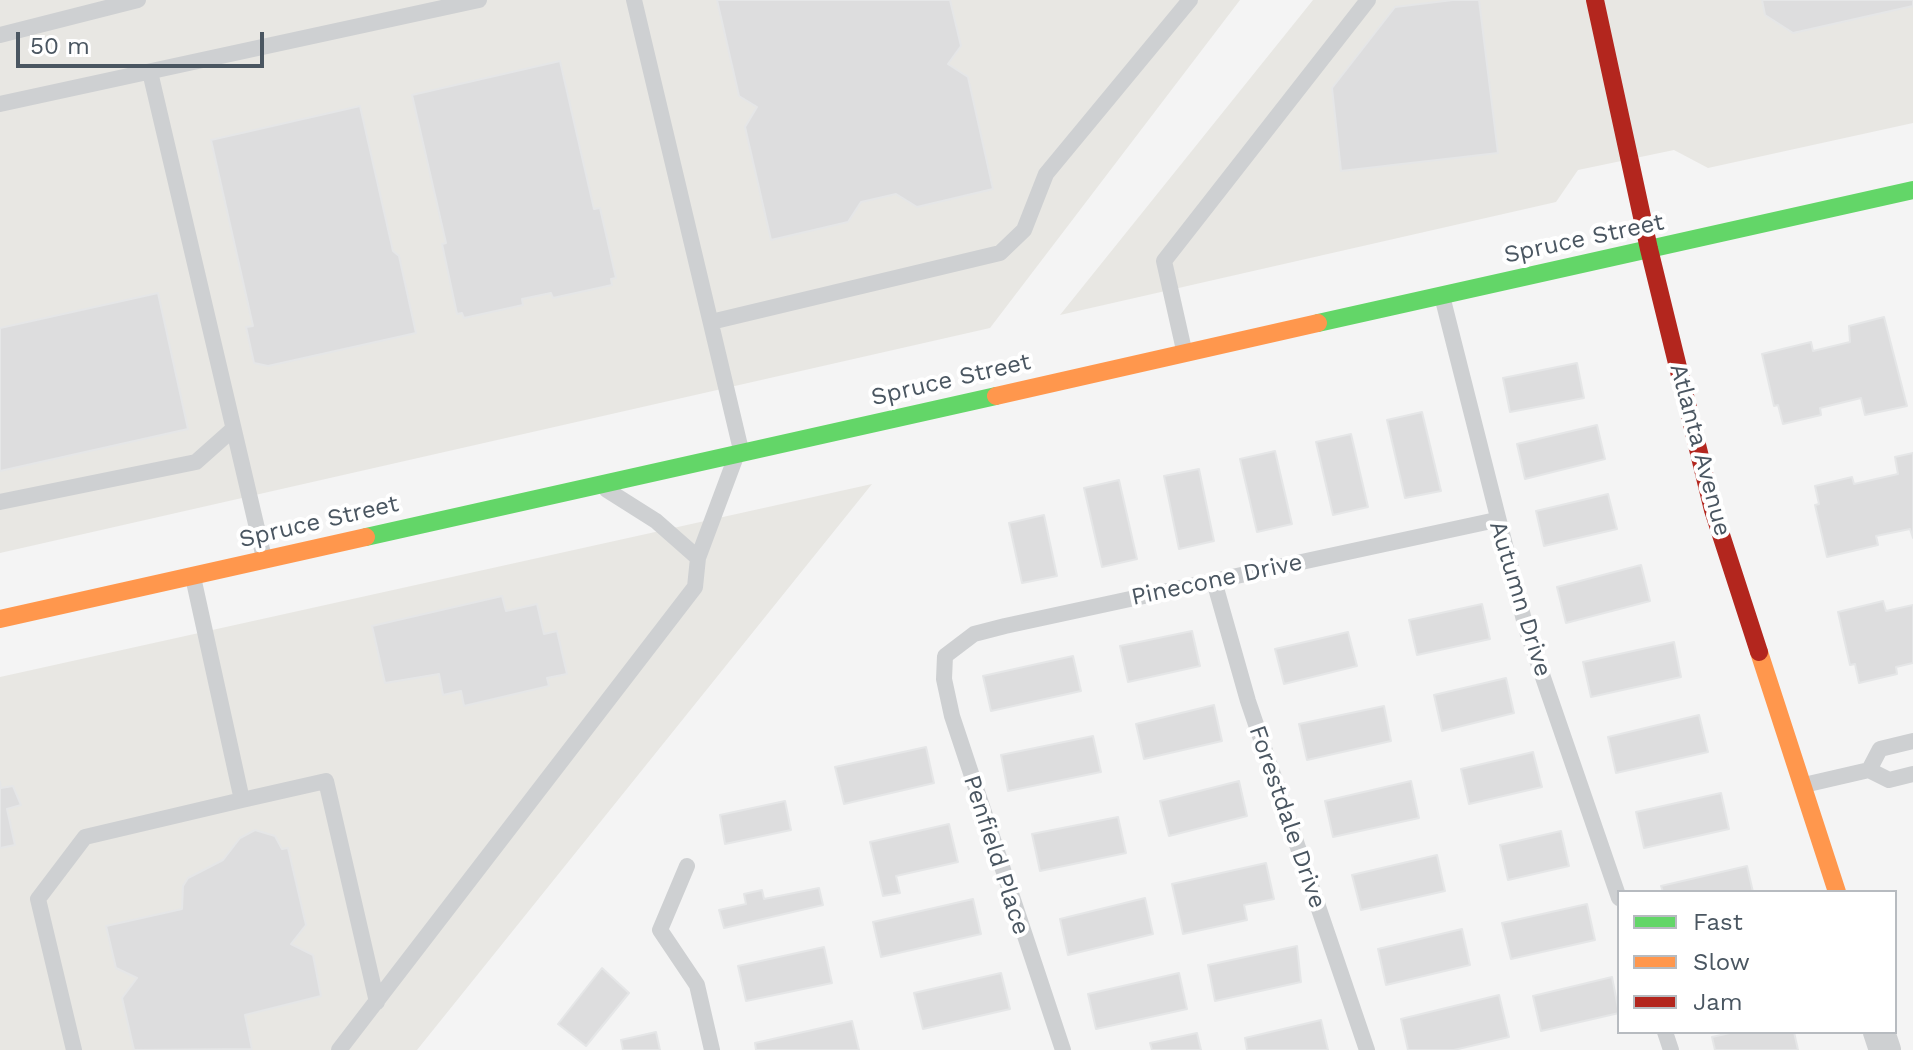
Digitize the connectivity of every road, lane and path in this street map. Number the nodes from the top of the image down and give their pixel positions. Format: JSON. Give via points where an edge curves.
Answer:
{"nodes":[{"id":1,"x":138,"y":0,"type":"edge"},
{"id":2,"x":479,"y":0,"type":"edge"},
{"id":3,"x":634,"y":0,"type":"edge"},
{"id":4,"x":1190,"y":0,"type":"edge"},
{"id":5,"x":1368,"y":0,"type":"edge"},
{"id":6,"x":1595,"y":0,"type":"edge"},
{"id":7,"x":0,"y":35,"type":"edge"},
{"id":8,"x":150,"y":72,"type":"junction"},
{"id":9,"x":0,"y":104,"type":"edge"},
{"id":10,"x":1913,"y":190,"type":"edge"},
{"id":11,"x":1649,"y":249,"type":"junction"},
{"id":12,"x":1441,"y":295,"type":"junction"},
{"id":13,"x":711,"y":322,"type":"junction"},
{"id":14,"x":1185,"y":351,"type":"junction"},
{"id":15,"x":232,"y":430,"type":"junction"},
{"id":16,"x":740,"y":452,"type":"junction"},
{"id":17,"x":597,"y":484,"type":"junction"},
{"id":18,"x":0,"y":502,"type":"edge"},
{"id":19,"x":1496,"y":520,"type":"junction"},
{"id":20,"x":698,"y":558,"type":"junction"},
{"id":21,"x":264,"y":559,"type":"junction"},
{"id":22,"x":192,"y":575,"type":"junction"},
{"id":23,"x":1214,"y":581,"type":"junction"},
{"id":24,"x":0,"y":619,"type":"edge"},
{"id":25,"x":945,"y":656,"type":"joint"},
{"id":26,"x":1913,"y":741,"type":"edge"},
{"id":27,"x":1869,"y":770,"type":"junction"},
{"id":28,"x":1913,"y":774,"type":"edge"},
{"id":29,"x":1804,"y":785,"type":"junction"},
{"id":30,"x":242,"y":800,"type":"junction"},
{"id":31,"x":687,"y":866,"type":"dead end"},
{"id":32,"x":1836,"y":890,"type":"edge"},
{"id":33,"x":1617,"y":892,"type":"edge"},
{"id":34,"x":377,"y":1002,"type":"junction"},
{"id":35,"x":74,"y":1050,"type":"edge"},
{"id":36,"x":339,"y":1050,"type":"edge"},
{"id":37,"x":712,"y":1050,"type":"edge"},
{"id":38,"x":1063,"y":1050,"type":"edge"},
{"id":39,"x":1367,"y":1050,"type":"edge"}],
"edges":[{"from":1,"to":7,"type":"lane"},
{"from":2,"to":8,"type":"lane"},
{"from":3,"to":13,"type":"lane"},
{"from":4,"to":13,"type":"lane","via":[[1046,174],[1024,230],[1000,253]]},
{"from":5,"to":14,"type":"lane","via":[[1164,261]]},
{"from":6,"to":11,"type":"main road","name":"Atlanta Avenue"},
{"from":8,"to":9,"type":"lane"},
{"from":8,"to":15,"type":"lane"},
{"from":10,"to":11,"type":"main road","name":"Spruce Street"},
{"from":11,"to":12,"type":"main road","name":"Spruce Street"},
{"from":11,"to":29,"type":"main road","name":"Atlanta Avenue","via":[[1713,510]]},
{"from":12,"to":14,"type":"main road","name":"Spruce Street"},
{"from":12,"to":19,"type":"lane","name":"Autumn Drive"},
{"from":13,"to":16,"type":"lane"},
{"from":14,"to":16,"type":"main road","name":"Spruce Street"},
{"from":15,"to":18,"type":"lane","via":[[196,462]]},
{"from":15,"to":21,"type":"lane"},
{"from":16,"to":17,"type":"main road","name":"Spruce Street"},
{"from":16,"to":20,"type":"lane"},
{"from":17,"to":20,"type":"lane","via":[[656,521]]},
{"from":17,"to":21,"type":"main road","name":"Spruce Street"},
{"from":19,"to":23,"type":"lane","name":"Pinecone Drive"},
{"from":19,"to":33,"type":"lane","name":"Autumn Drive","via":[[1526,628]]},
{"from":20,"to":34,"type":"lane","via":[[695,587]]},
{"from":21,"to":22,"type":"main road","name":"Spruce Street"},
{"from":22,"to":24,"type":"main road","name":"Spruce Street"},
{"from":22,"to":30,"type":"lane"},
{"from":23,"to":25,"type":"lane","name":"Pinecone Drive","via":[[974,634]]},
{"from":23,"to":39,"type":"lane","name":"Forestdale Drive","via":[[1248,701]]},
{"from":25,"to":38,"type":"lane","name":"Penfield Place","via":[[952,716]]},
{"from":26,"to":27,"type":"lane","via":[[1880,749]]},
{"from":27,"to":28,"type":"lane","via":[[1889,780]]},
{"from":27,"to":29,"type":"lane"},
{"from":29,"to":32,"type":"main road","name":"Atlanta Avenue"},
{"from":30,"to":34,"type":"lane","via":[[326,781]]},
{"from":30,"to":35,"type":"lane","via":[[85,837],[38,899]]},
{"from":31,"to":37,"type":"lane","via":[[660,930],[697,985]]},
{"from":34,"to":36,"type":"lane"}]}
